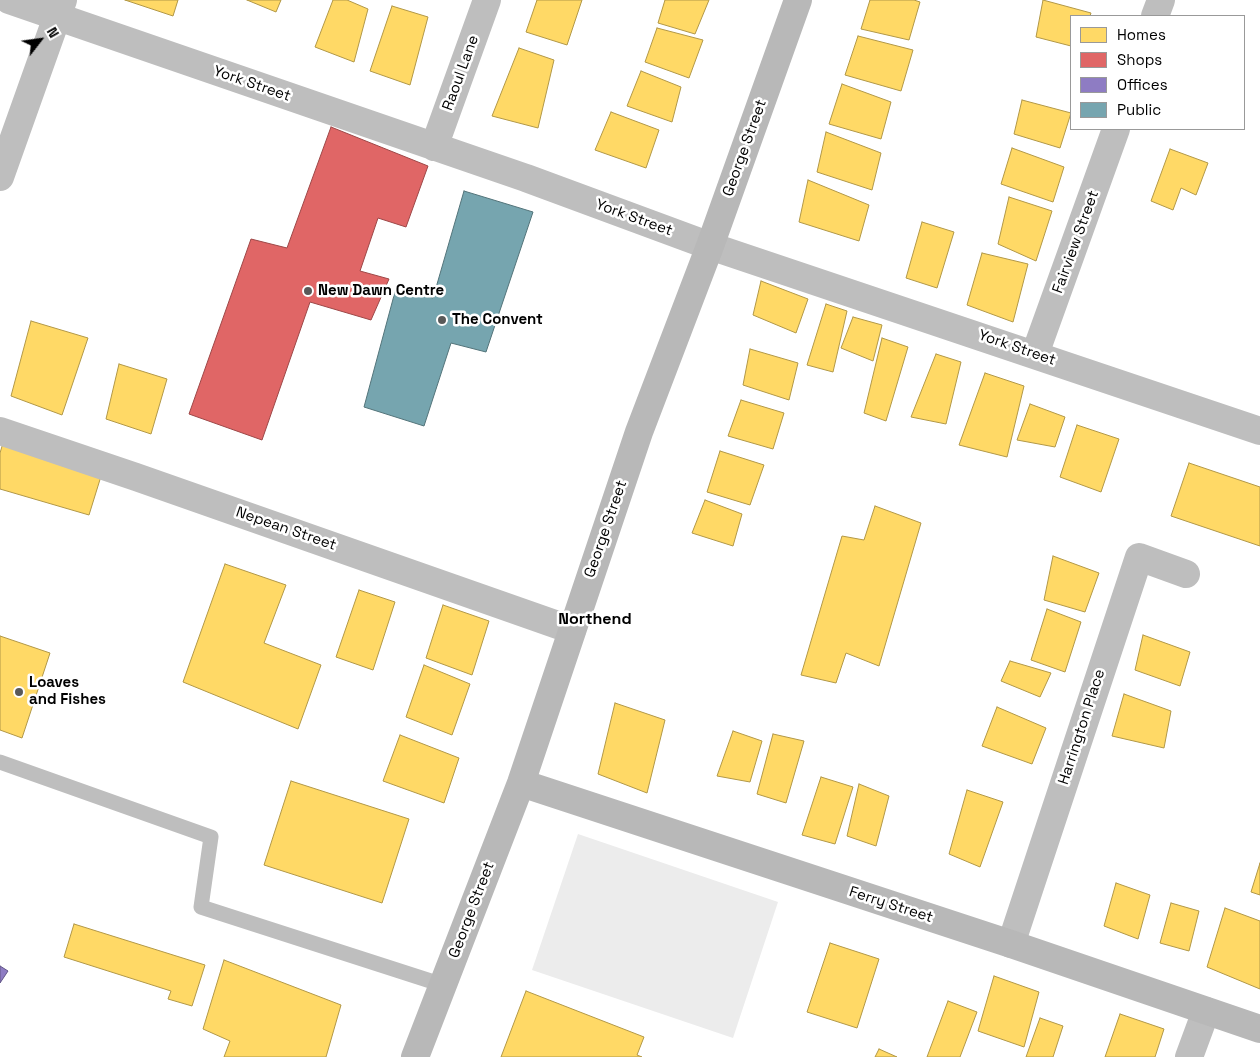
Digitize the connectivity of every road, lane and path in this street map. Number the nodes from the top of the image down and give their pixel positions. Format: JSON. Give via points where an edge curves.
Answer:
{"nodes":[{"id":1,"x":9,"y":0,"type":"edge"},
{"id":2,"x":487,"y":0,"type":"edge"},
{"id":3,"x":798,"y":0,"type":"edge"},
{"id":4,"x":1161,"y":0,"type":"edge"},
{"id":5,"x":60,"y":9,"type":"edge"},
{"id":6,"x":1156,"y":15,"type":"edge"},
{"id":7,"x":1116,"y":130,"type":"edge"},
{"id":8,"x":434,"y":147,"type":"junction"},
{"id":9,"x":0,"y":177,"type":"edge"},
{"id":10,"x":710,"y":246,"type":"junction"},
{"id":11,"x":1036,"y":354,"type":"junction"},
{"id":12,"x":0,"y":431,"type":"edge"},
{"id":13,"x":1260,"y":432,"type":"edge"},
{"id":14,"x":1186,"y":574,"type":"dead end"},
{"id":15,"x":572,"y":630,"type":"junction"},
{"id":16,"x":0,"y":762,"type":"edge"},
{"id":17,"x":521,"y":783,"type":"junction"},
{"id":18,"x":1011,"y":944,"type":"junction"},
{"id":19,"x":443,"y":985,"type":"junction"},
{"id":20,"x":1206,"y":1011,"type":"junction"},
{"id":21,"x":1260,"y":1029,"type":"edge"},
{"id":22,"x":415,"y":1057,"type":"edge"},
{"id":23,"x":1189,"y":1057,"type":"edge"}],
"edges":[{"from":1,"to":5,"type":"street","name":"York Street"},
{"from":2,"to":8,"type":"street","name":"Raoul Lane"},
{"from":3,"to":10,"type":"main road","name":"George Street"},
{"from":4,"to":6,"type":"street"},
{"from":5,"to":8,"type":"street","name":"York Street"},
{"from":5,"to":9,"type":"street"},
{"from":7,"to":11,"type":"street","name":"Fairview Street"},
{"from":8,"to":10,"type":"street","name":"York Street"},
{"from":10,"to":11,"type":"street","name":"York Street"},
{"from":10,"to":15,"type":"main road","name":"George Street","via":[[639,432]]},
{"from":11,"to":13,"type":"street","name":"York Street"},
{"from":12,"to":15,"type":"street","name":"Nepean Street"},
{"from":14,"to":18,"type":"street","name":"Harrington Place","via":[[1139,557]]},
{"from":15,"to":17,"type":"main road","name":"George Street"},
{"from":16,"to":19,"type":"lane","via":[[211,837],[201,907]]},
{"from":17,"to":18,"type":"main road","name":"Ferry Street"},
{"from":17,"to":19,"type":"main road","name":"George Street"},
{"from":18,"to":20,"type":"main road","name":"Ferry Street"},
{"from":19,"to":22,"type":"main road","name":"George Street"},
{"from":20,"to":21,"type":"main road","name":"Ferry Street"},
{"from":20,"to":23,"type":"street"}]}
